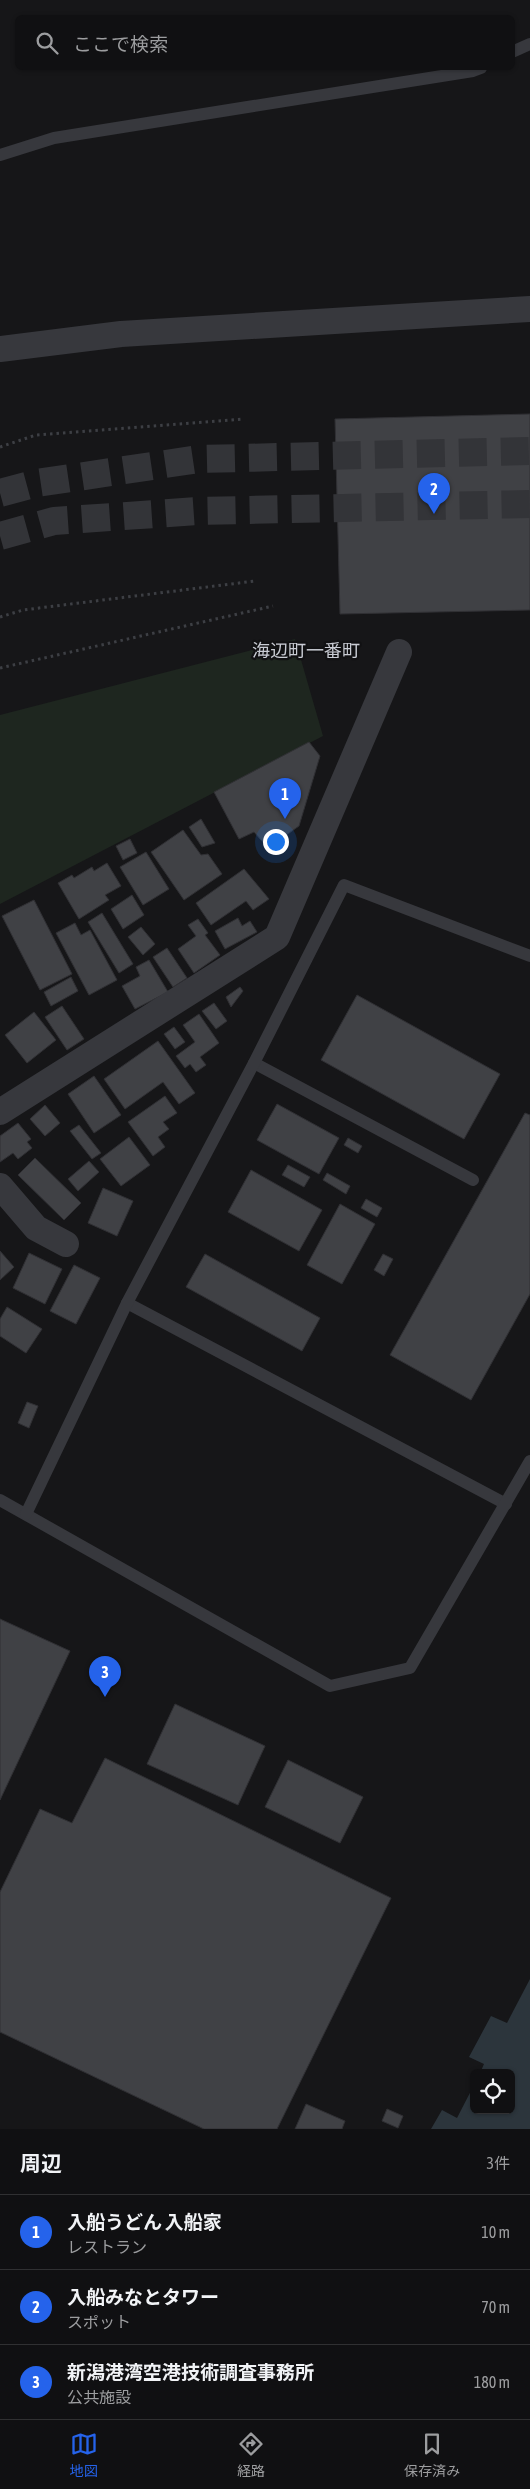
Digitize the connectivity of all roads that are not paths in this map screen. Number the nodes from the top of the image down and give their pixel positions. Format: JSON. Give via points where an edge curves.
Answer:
{"nodes":[{"id":1,"x":530,"y":44,"type":"edge"},
{"id":2,"x":515,"y":51,"type":"edge"},
{"id":3,"x":476,"y":70,"type":"edge"},
{"id":4,"x":0,"y":155,"type":"edge"},
{"id":5,"x":530,"y":309,"type":"edge"},
{"id":6,"x":0,"y":349,"type":"edge"},
{"id":7,"x":399,"y":652,"type":"dead end"},
{"id":8,"x":530,"y":956,"type":"edge"},
{"id":9,"x":254,"y":1063,"type":"junction"},
{"id":10,"x":0,"y":1112,"type":"edge"},
{"id":11,"x":474,"y":1180,"type":"dead end"},
{"id":12,"x":0,"y":1186,"type":"edge"},
{"id":13,"x":66,"y":1244,"type":"dead end"},
{"id":14,"x":127,"y":1303,"type":"junction"},
{"id":15,"x":530,"y":1461,"type":"edge"},
{"id":16,"x":0,"y":1500,"type":"edge"},
{"id":17,"x":506,"y":1504,"type":"junction"},
{"id":18,"x":26,"y":1514,"type":"junction"}],
"edges":[{"from":1,"to":2,"type":"lane"},
{"from":3,"to":4,"type":"lane","via":[[54,138]]},
{"from":5,"to":6,"type":"street","via":[[121,334]]},
{"from":7,"to":10,"type":"street","via":[[277,937]]},
{"from":8,"to":9,"type":"lane","via":[[344,885]]},
{"from":9,"to":11,"type":"lane"},
{"from":9,"to":14,"type":"lane"},
{"from":12,"to":13,"type":"street","via":[[36,1228]]},
{"from":14,"to":17,"type":"lane"},
{"from":14,"to":18,"type":"lane"},
{"from":15,"to":17,"type":"lane"},
{"from":16,"to":18,"type":"lane"},
{"from":17,"to":18,"type":"lane","via":[[410,1668],[330,1686]]}]}
